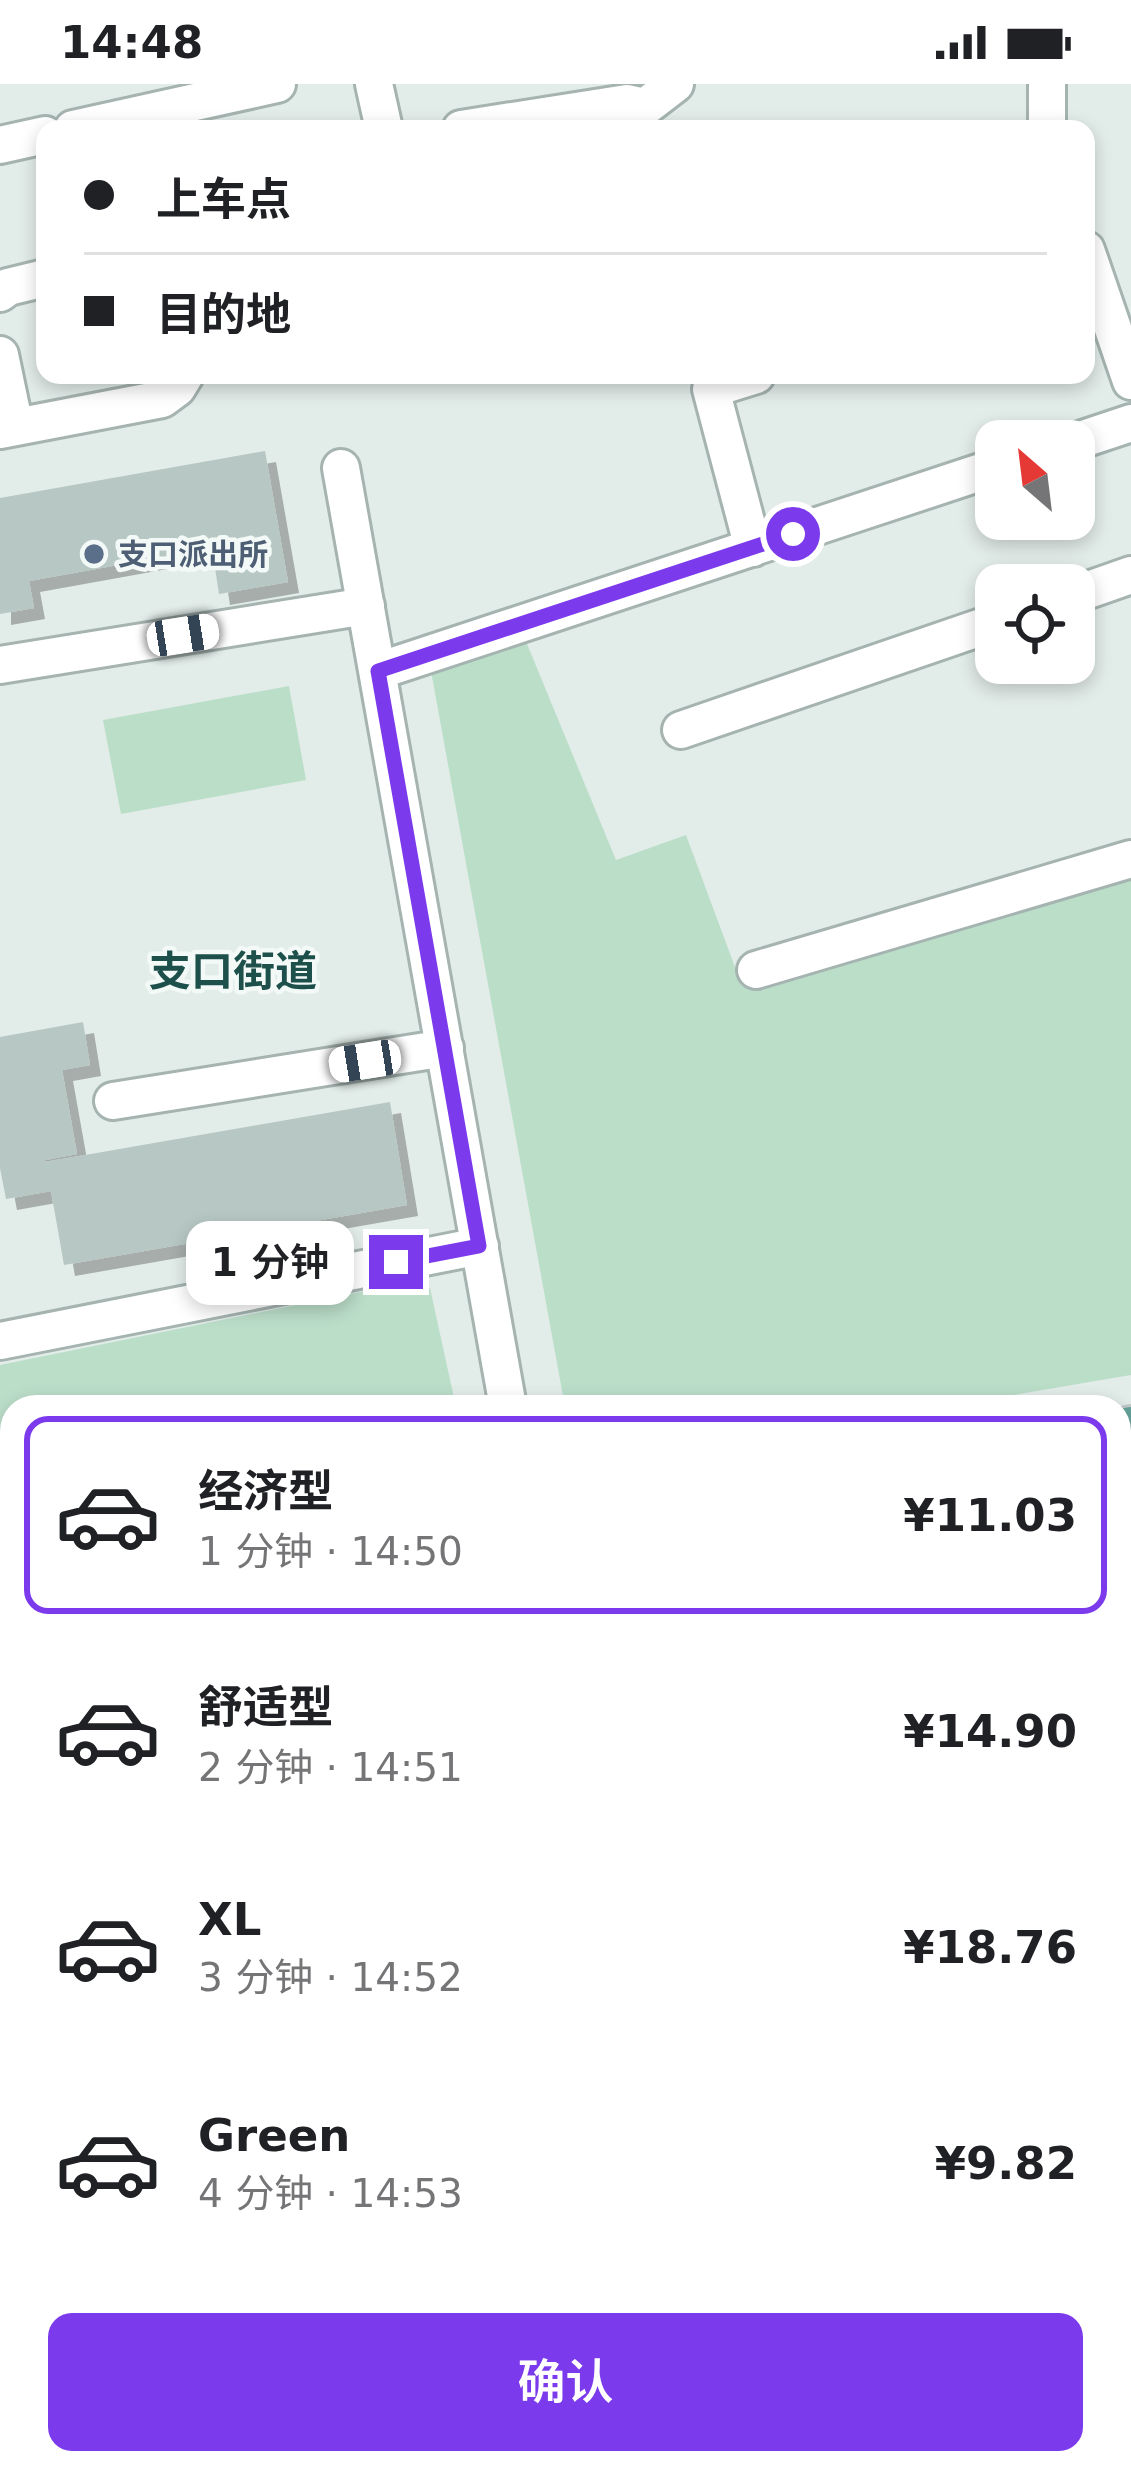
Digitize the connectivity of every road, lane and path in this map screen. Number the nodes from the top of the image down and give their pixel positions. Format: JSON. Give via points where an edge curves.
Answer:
{"nodes":[{"id":1,"x":277,"y":84,"type":"edge"},
{"id":2,"x":374,"y":84,"type":"edge"},
{"id":3,"x":675,"y":84,"type":"edge"},
{"id":4,"x":1047,"y":84,"type":"edge"},
{"id":5,"x":646,"y":118,"type":"edge"},
{"id":6,"x":114,"y":120,"type":"edge"},
{"id":7,"x":382,"y":120,"type":"edge"},
{"id":8,"x":518,"y":120,"type":"edge"},
{"id":9,"x":1047,"y":120,"type":"edge"},
{"id":10,"x":36,"y":137,"type":"edge"},
{"id":11,"x":0,"y":145,"type":"edge"},
{"id":12,"x":36,"y":280,"type":"edge"},
{"id":13,"x":1095,"y":283,"type":"edge"},
{"id":14,"x":0,"y":293,"type":"edge"},
{"id":15,"x":0,"y":355,"type":"edge"},
{"id":16,"x":1131,"y":381,"type":"edge"},
{"id":17,"x":179,"y":384,"type":"edge"},
{"id":18,"x":710,"y":384,"type":"edge"},
{"id":19,"x":1131,"y":423,"type":"edge"},
{"id":20,"x":7,"y":428,"type":"edge"},
{"id":21,"x":1095,"y":435,"type":"edge"},
{"id":22,"x":341,"y":468,"type":"dead end"},
{"id":23,"x":975,"y":474,"type":"edge"},
{"id":24,"x":752,"y":548,"type":"junction"},
{"id":25,"x":1131,"y":575,"type":"edge"},
{"id":26,"x":1095,"y":588,"type":"edge"},
{"id":27,"x":366,"y":606,"type":"junction"},
{"id":28,"x":975,"y":629,"type":"edge"},
{"id":29,"x":0,"y":664,"type":"edge"},
{"id":30,"x":378,"y":671,"type":"junction"},
{"id":31,"x":681,"y":730,"type":"dead end"},
{"id":32,"x":1131,"y":859,"type":"edge"},
{"id":33,"x":756,"y":970,"type":"dead end"},
{"id":34,"x":445,"y":1048,"type":"junction"},
{"id":35,"x":112,"y":1101,"type":"dead end"},
{"id":36,"x":479,"y":1246,"type":"junction"},
{"id":37,"x":0,"y":1341,"type":"edge"},
{"id":38,"x":506,"y":1395,"type":"edge"}],
"edges":[{"from":1,"to":6,"type":"street"},
{"from":2,"to":7,"type":"street"},
{"from":3,"to":5,"type":"street"},
{"from":4,"to":9,"type":"street"},
{"from":5,"to":8,"type":"street","via":[[627,103]]},
{"from":10,"to":11,"type":"street"},
{"from":12,"to":14,"type":"street"},
{"from":13,"to":16,"type":"street"},
{"from":15,"to":20,"type":"street"},
{"from":17,"to":20,"type":"street","via":[[162,399]]},
{"from":18,"to":24,"type":"street"},
{"from":19,"to":21,"type":"street"},
{"from":22,"to":27,"type":"street"},
{"from":23,"to":24,"type":"street"},
{"from":24,"to":30,"type":"street"},
{"from":25,"to":26,"type":"street"},
{"from":27,"to":29,"type":"street"},
{"from":27,"to":30,"type":"street"},
{"from":28,"to":31,"type":"street"},
{"from":30,"to":34,"type":"street"},
{"from":32,"to":33,"type":"street"},
{"from":34,"to":35,"type":"street"},
{"from":34,"to":36,"type":"street"},
{"from":36,"to":37,"type":"street"},
{"from":36,"to":38,"type":"street"}]}
